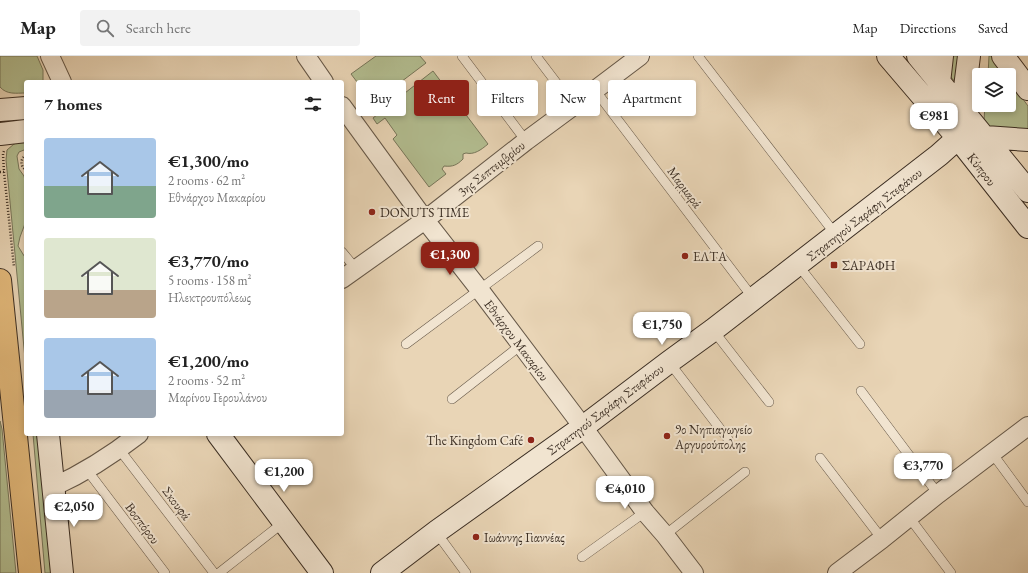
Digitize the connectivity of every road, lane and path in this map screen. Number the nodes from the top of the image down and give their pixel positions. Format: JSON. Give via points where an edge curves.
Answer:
{"nodes":[{"id":1,"x":50,"y":56,"type":"edge"},
{"id":2,"x":306,"y":56,"type":"edge"},
{"id":3,"x":462,"y":56,"type":"edge"},
{"id":4,"x":536,"y":56,"type":"edge"},
{"id":5,"x":640,"y":56,"type":"edge"},
{"id":6,"x":698,"y":56,"type":"edge"},
{"id":7,"x":888,"y":56,"type":"edge"},
{"id":8,"x":918,"y":56,"type":"edge"},
{"id":9,"x":942,"y":56,"type":"edge"},
{"id":10,"x":969,"y":56,"type":"edge"},
{"id":11,"x":1004,"y":56,"type":"edge"},
{"id":12,"x":61,"y":80,"type":"edge"},
{"id":13,"x":323,"y":80,"type":"edge"},
{"id":14,"x":554,"y":80,"type":"edge"},
{"id":15,"x":939,"y":83,"type":"junction"},
{"id":16,"x":600,"y":86,"type":"edge"},
{"id":17,"x":1028,"y":89,"type":"edge"},
{"id":18,"x":600,"y":97,"type":"edge"},
{"id":19,"x":24,"y":108,"type":"edge"},
{"id":20,"x":344,"y":109,"type":"edge"},
{"id":21,"x":0,"y":110,"type":"edge"},
{"id":22,"x":962,"y":111,"type":"junction"},
{"id":23,"x":936,"y":113,"type":"junction"},
{"id":24,"x":560,"y":116,"type":"edge"},
{"id":25,"x":24,"y":131,"type":"edge"},
{"id":26,"x":0,"y":134,"type":"edge"},
{"id":27,"x":985,"y":137,"type":"junction"},
{"id":28,"x":958,"y":138,"type":"junction"},
{"id":29,"x":1028,"y":140,"type":"edge"},
{"id":30,"x":526,"y":141,"type":"junction"},
{"id":31,"x":1028,"y":144,"type":"edge"},
{"id":32,"x":24,"y":156,"type":"edge"},
{"id":33,"x":24,"y":169,"type":"edge"},
{"id":34,"x":1023,"y":185,"type":"edge"},
{"id":35,"x":425,"y":220,"type":"junction"},
{"id":36,"x":1028,"y":227,"type":"edge"},
{"id":37,"x":836,"y":235,"type":"junction"},
{"id":38,"x":538,"y":246,"type":"dead end"},
{"id":39,"x":344,"y":258,"type":"edge"},
{"id":40,"x":798,"y":265,"type":"junction"},
{"id":41,"x":349,"y":274,"type":"edge"},
{"id":42,"x":0,"y":280,"type":"edge"},
{"id":43,"x":479,"y":289,"type":"junction"},
{"id":44,"x":753,"y":298,"type":"junction"},
{"id":45,"x":713,"y":330,"type":"junction"},
{"id":46,"x":406,"y":344,"type":"dead end"},
{"id":47,"x":860,"y":344,"type":"dead end"},
{"id":48,"x":521,"y":345,"type":"junction"},
{"id":49,"x":669,"y":362,"type":"junction"},
{"id":50,"x":861,"y":391,"type":"dead end"},
{"id":51,"x":452,"y":399,"type":"dead end"},
{"id":52,"x":769,"y":402,"type":"dead end"},
{"id":53,"x":1028,"y":426,"type":"edge"},
{"id":54,"x":583,"y":427,"type":"junction"},
{"id":55,"x":48,"y":436,"type":"edge"},
{"id":56,"x":136,"y":436,"type":"edge"},
{"id":57,"x":220,"y":436,"type":"edge"},
{"id":58,"x":728,"y":439,"type":"dead end"},
{"id":59,"x":119,"y":449,"type":"junction"},
{"id":60,"x":992,"y":454,"type":"junction"},
{"id":61,"x":820,"y":458,"type":"dead end"},
{"id":62,"x":87,"y":470,"type":"junction"},
{"id":63,"x":745,"y":472,"type":"dead end"},
{"id":64,"x":53,"y":487,"type":"junction"},
{"id":65,"x":938,"y":494,"type":"junction"},
{"id":66,"x":1028,"y":502,"type":"edge"},
{"id":67,"x":645,"y":512,"type":"junction"},
{"id":68,"x":909,"y":517,"type":"junction"},
{"id":69,"x":284,"y":522,"type":"junction"},
{"id":70,"x":436,"y":532,"type":"junction"},
{"id":71,"x":665,"y":535,"type":"junction"},
{"id":72,"x":882,"y":539,"type":"junction"},
{"id":73,"x":582,"y":557,"type":"dead end"},
{"id":74,"x":30,"y":573,"type":"edge"},
{"id":75,"x":62,"y":573,"type":"edge"},
{"id":76,"x":165,"y":573,"type":"edge"},
{"id":77,"x":214,"y":573,"type":"edge"},
{"id":78,"x":219,"y":573,"type":"edge"},
{"id":79,"x":322,"y":573,"type":"edge"},
{"id":80,"x":382,"y":573,"type":"edge"},
{"id":81,"x":466,"y":573,"type":"edge"},
{"id":82,"x":694,"y":573,"type":"edge"},
{"id":83,"x":837,"y":573,"type":"edge"},
{"id":84,"x":951,"y":573,"type":"edge"}],
"edges":[{"from":1,"to":12,"type":"street"},
{"from":2,"to":13,"type":"street"},
{"from":3,"to":30,"type":"lane"},
{"from":4,"to":14,"type":"lane"},
{"from":5,"to":16,"type":"street","name":"3ης Σεπτεμβρίου"},
{"from":6,"to":37,"type":"lane"},
{"from":7,"to":23,"type":"street","name":"Κύπρου"},
{"from":8,"to":15,"type":"street","name":"Κύπρου"},
{"from":9,"to":15,"type":"street"},
{"from":10,"to":22,"type":"street"},
{"from":11,"to":17,"type":"street"},
{"from":15,"to":22,"type":"street","name":"Κύπρου"},
{"from":15,"to":23,"type":"street"},
{"from":18,"to":44,"type":"lane","name":"Μαρμαρά"},
{"from":19,"to":21,"type":"street"},
{"from":20,"to":35,"type":"street","name":"Εθνάρχου Μακαρίου"},
{"from":22,"to":27,"type":"street","name":"Κύπρου"},
{"from":22,"to":28,"type":"street"},
{"from":23,"to":28,"type":"street","name":"Κύπρου"},
{"from":24,"to":30,"type":"street","name":"3ης Σεπτεμβρίου"},
{"from":25,"to":26,"type":"street"},
{"from":27,"to":28,"type":"street"},
{"from":27,"to":29,"type":"street"},
{"from":27,"to":34,"type":"street","name":"Κύπρου"},
{"from":28,"to":36,"type":"street","name":"Κύπρου"},
{"from":28,"to":37,"type":"street","name":"Στρατηγού Σαράφη Στεφάνου"},
{"from":30,"to":35,"type":"street","name":"3ης Σεπτεμβρίου"},
{"from":31,"to":34,"type":"street","via":[[1018,154],[1015,166]]},
{"from":32,"to":33,"type":"path","via":[[21,163]]},
{"from":35,"to":41,"type":"street","name":"3ης Σεπτεμβρίου"},
{"from":35,"to":43,"type":"street","name":"Εθνάρχου Μακαρίου"},
{"from":37,"to":40,"type":"street","name":"Στρατηγού Σαράφη Στεφάνου"},
{"from":38,"to":43,"type":"lane"},
{"from":39,"to":41,"type":"lane"},
{"from":40,"to":44,"type":"street","name":"Στρατηγού Σαράφη Στεφάνου"},
{"from":40,"to":47,"type":"lane"},
{"from":42,"to":74,"type":"main road"},
{"from":43,"to":46,"type":"lane"},
{"from":43,"to":48,"type":"street","name":"Εθνάρχου Μακαρίου"},
{"from":44,"to":45,"type":"street","name":"Στρατηγού Σαράφη Στεφάνου"},
{"from":45,"to":49,"type":"street","name":"Στρατηγού Σαράφη Στεφάνου"},
{"from":45,"to":52,"type":"lane"},
{"from":48,"to":51,"type":"lane"},
{"from":48,"to":54,"type":"street","name":"Εθνάρχου Μακαρίου"},
{"from":49,"to":54,"type":"street","name":"Στρατηγού Σαράφη Στεφάνου"},
{"from":49,"to":58,"type":"lane"},
{"from":50,"to":65,"type":"lane"},
{"from":53,"to":60,"type":"street"},
{"from":54,"to":67,"type":"street","name":"Εθνάρχου Μακαρίου"},
{"from":54,"to":70,"type":"street","name":"Στρατηγού Σαράφη Στεφάνου"},
{"from":55,"to":64,"type":"street"},
{"from":56,"to":59,"type":"street"},
{"from":57,"to":69,"type":"street"},
{"from":59,"to":62,"type":"street"},
{"from":59,"to":77,"type":"lane","name":"Σκουφά"},
{"from":60,"to":65,"type":"street"},
{"from":60,"to":66,"type":"lane"},
{"from":61,"to":72,"type":"lane"},
{"from":62,"to":64,"type":"street"},
{"from":62,"to":76,"type":"lane","name":"Βοσπόρου"},
{"from":63,"to":71,"type":"lane"},
{"from":64,"to":75,"type":"street"},
{"from":65,"to":68,"type":"street"},
{"from":67,"to":71,"type":"street","name":"Εθνάρχου Μακαρίου"},
{"from":67,"to":73,"type":"lane"},
{"from":68,"to":72,"type":"street"},
{"from":68,"to":84,"type":"lane"},
{"from":69,"to":78,"type":"lane"},
{"from":69,"to":79,"type":"street"},
{"from":70,"to":80,"type":"street","name":"Στρατηγού Σαράφη Στεφάνου"},
{"from":70,"to":81,"type":"lane"},
{"from":71,"to":82,"type":"street","name":"Εθνάρχου Μακαρίου"},
{"from":72,"to":83,"type":"street"}]}
